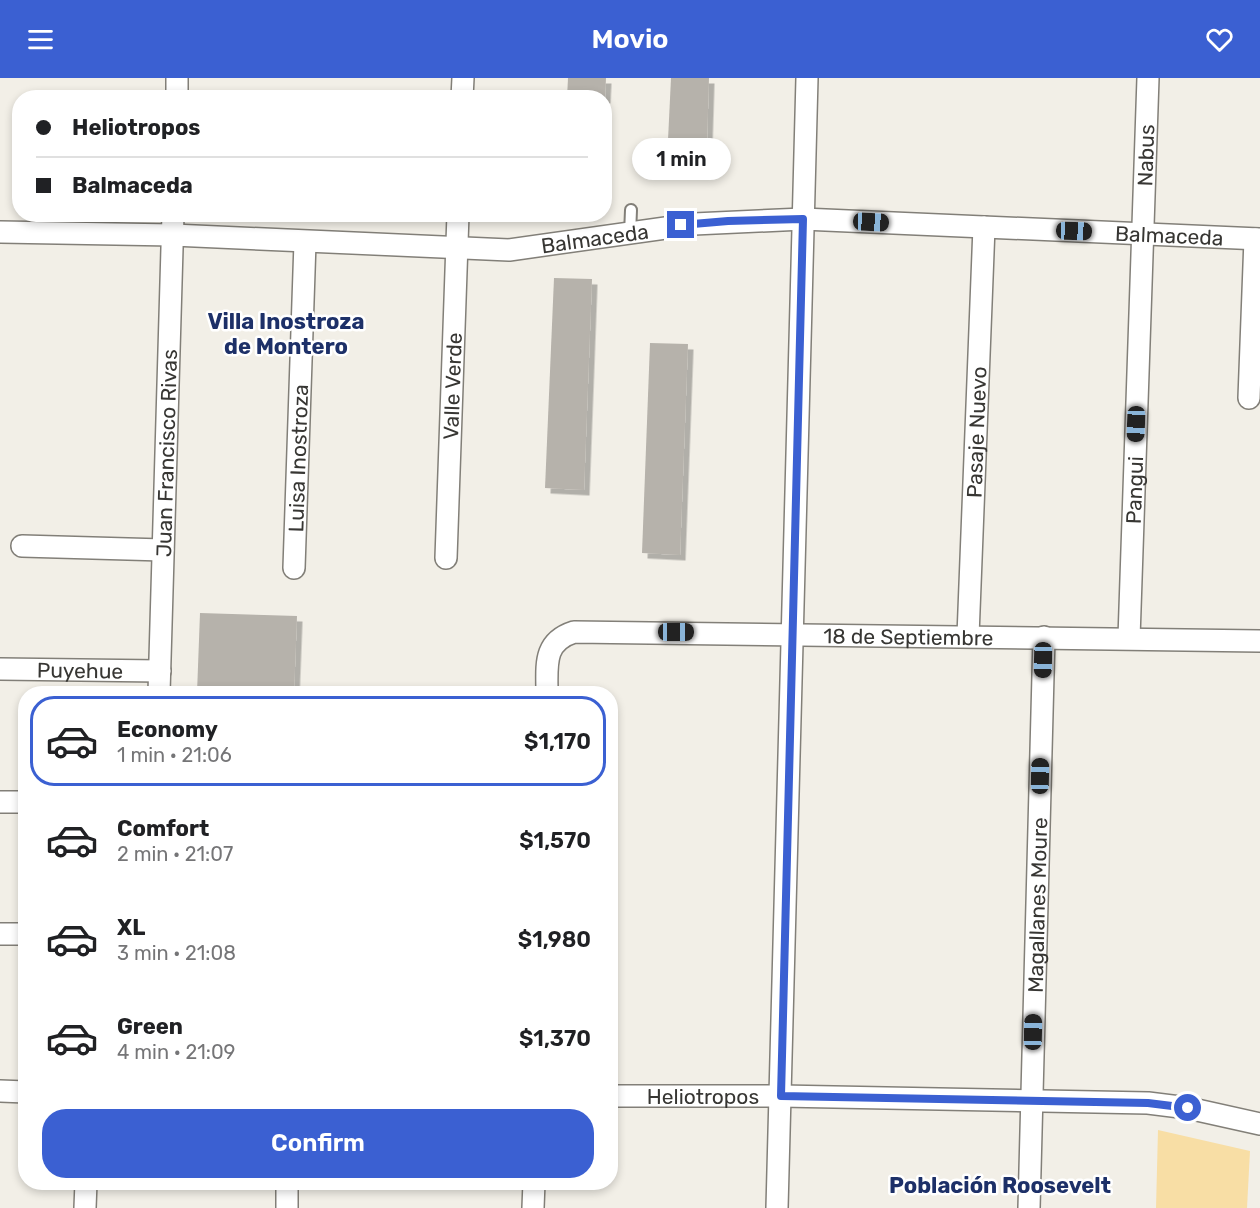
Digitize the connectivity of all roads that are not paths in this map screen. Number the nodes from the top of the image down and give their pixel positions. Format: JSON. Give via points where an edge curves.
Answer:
{"nodes":[{"id":1,"x":807,"y":78,"type":"edge"},
{"id":2,"x":1148,"y":78,"type":"edge"},
{"id":3,"x":631,"y":210,"type":"dead end"},
{"id":4,"x":803,"y":219,"type":"junction"},
{"id":5,"x":458,"y":222,"type":"edge"},
{"id":6,"x":173,"y":225,"type":"edge"},
{"id":7,"x":984,"y":227,"type":"junction"},
{"id":8,"x":0,"y":232,"type":"edge"},
{"id":9,"x":630,"y":234,"type":"junction"},
{"id":10,"x":1142,"y":234,"type":"junction"},
{"id":11,"x":1258,"y":239,"type":"edge"},
{"id":12,"x":305,"y":242,"type":"junction"},
{"id":13,"x":457,"y":248,"type":"junction"},
{"id":14,"x":1249,"y":398,"type":"dead end"},
{"id":15,"x":22,"y":546,"type":"dead end"},
{"id":16,"x":164,"y":550,"type":"junction"},
{"id":17,"x":446,"y":558,"type":"dead end"},
{"id":18,"x":294,"y":568,"type":"dead end"},
{"id":19,"x":792,"y":633,"type":"junction"},
{"id":20,"x":968,"y":636,"type":"junction"},
{"id":21,"x":1044,"y":637,"type":"junction"},
{"id":22,"x":1129,"y":638,"type":"junction"},
{"id":23,"x":1260,"y":641,"type":"edge"},
{"id":24,"x":0,"y":669,"type":"edge"},
{"id":25,"x":160,"y":671,"type":"junction"},
{"id":26,"x":159,"y":686,"type":"edge"},
{"id":27,"x":547,"y":686,"type":"edge"},
{"id":28,"x":0,"y":802,"type":"edge"},
{"id":29,"x":18,"y":802,"type":"edge"},
{"id":30,"x":0,"y":934,"type":"edge"},
{"id":31,"x":18,"y":934,"type":"edge"},
{"id":32,"x":0,"y":1091,"type":"edge"},
{"id":33,"x":18,"y":1092,"type":"edge"},
{"id":34,"x":618,"y":1096,"type":"edge"},
{"id":35,"x":781,"y":1096,"type":"junction"},
{"id":36,"x":1031,"y":1101,"type":"junction"},
{"id":37,"x":1260,"y":1124,"type":"edge"},
{"id":38,"x":86,"y":1190,"type":"edge"},
{"id":39,"x":287,"y":1190,"type":"edge"},
{"id":40,"x":534,"y":1190,"type":"edge"},
{"id":41,"x":85,"y":1208,"type":"edge"},
{"id":42,"x":287,"y":1208,"type":"edge"},
{"id":43,"x":533,"y":1208,"type":"edge"},
{"id":44,"x":777,"y":1208,"type":"edge"},
{"id":45,"x":1029,"y":1208,"type":"edge"}],
"edges":[{"from":1,"to":4,"type":"street"},
{"from":2,"to":10,"type":"street","name":"Nabus"},
{"from":3,"to":9,"type":"lane"},
{"from":4,"to":7,"type":"street","name":"Balmaceda"},
{"from":4,"to":9,"type":"street","name":"Balmaceda","via":[[717,222]]},
{"from":4,"to":19,"type":"street"},
{"from":5,"to":13,"type":"street","name":"Valle Verde"},
{"from":6,"to":8,"type":"street","name":"Balmaceda"},
{"from":6,"to":12,"type":"street","name":"Balmaceda"},
{"from":6,"to":16,"type":"street","name":"Juan Francisco Rivas"},
{"from":7,"to":10,"type":"street","name":"Balmaceda"},
{"from":7,"to":20,"type":"street","name":"Pasaje Nuevo"},
{"from":9,"to":13,"type":"street","name":"Balmaceda","via":[[509,250]]},
{"from":10,"to":11,"type":"street","name":"Balmaceda"},
{"from":10,"to":22,"type":"street","name":"Pangui"},
{"from":11,"to":14,"type":"street"},
{"from":12,"to":13,"type":"street","name":"Balmaceda"},
{"from":12,"to":18,"type":"street","name":"Luisa Inostroza"},
{"from":13,"to":17,"type":"street","name":"Valle Verde"},
{"from":15,"to":16,"type":"street"},
{"from":16,"to":25,"type":"street","name":"Juan Francisco Rivas"},
{"from":19,"to":20,"type":"street","name":"18 de Septiembre"},
{"from":19,"to":27,"type":"street","name":"18 de Septiembre","via":[[574,632],[559,639],[549,654]]},
{"from":19,"to":35,"type":"street"},
{"from":20,"to":21,"type":"street","name":"18 de Septiembre"},
{"from":21,"to":22,"type":"street","name":"18 de Septiembre"},
{"from":21,"to":36,"type":"street","name":"Magallanes Moure"},
{"from":22,"to":23,"type":"street","name":"18 de Septiembre"},
{"from":24,"to":25,"type":"street","name":"Puyehue"},
{"from":25,"to":26,"type":"street","name":"Juan Francisco Rivas"},
{"from":28,"to":29,"type":"street"},
{"from":30,"to":31,"type":"street"},
{"from":32,"to":33,"type":"street"},
{"from":34,"to":35,"type":"street","name":"Heliotropos"},
{"from":35,"to":36,"type":"street","name":"Heliotropos"},
{"from":35,"to":44,"type":"street"},
{"from":36,"to":37,"type":"street","name":"Heliotropos","via":[[1168,1105]]},
{"from":36,"to":45,"type":"street","name":"Magallanes Moure"},
{"from":38,"to":41,"type":"street"},
{"from":39,"to":42,"type":"street"},
{"from":40,"to":43,"type":"street"}]}
